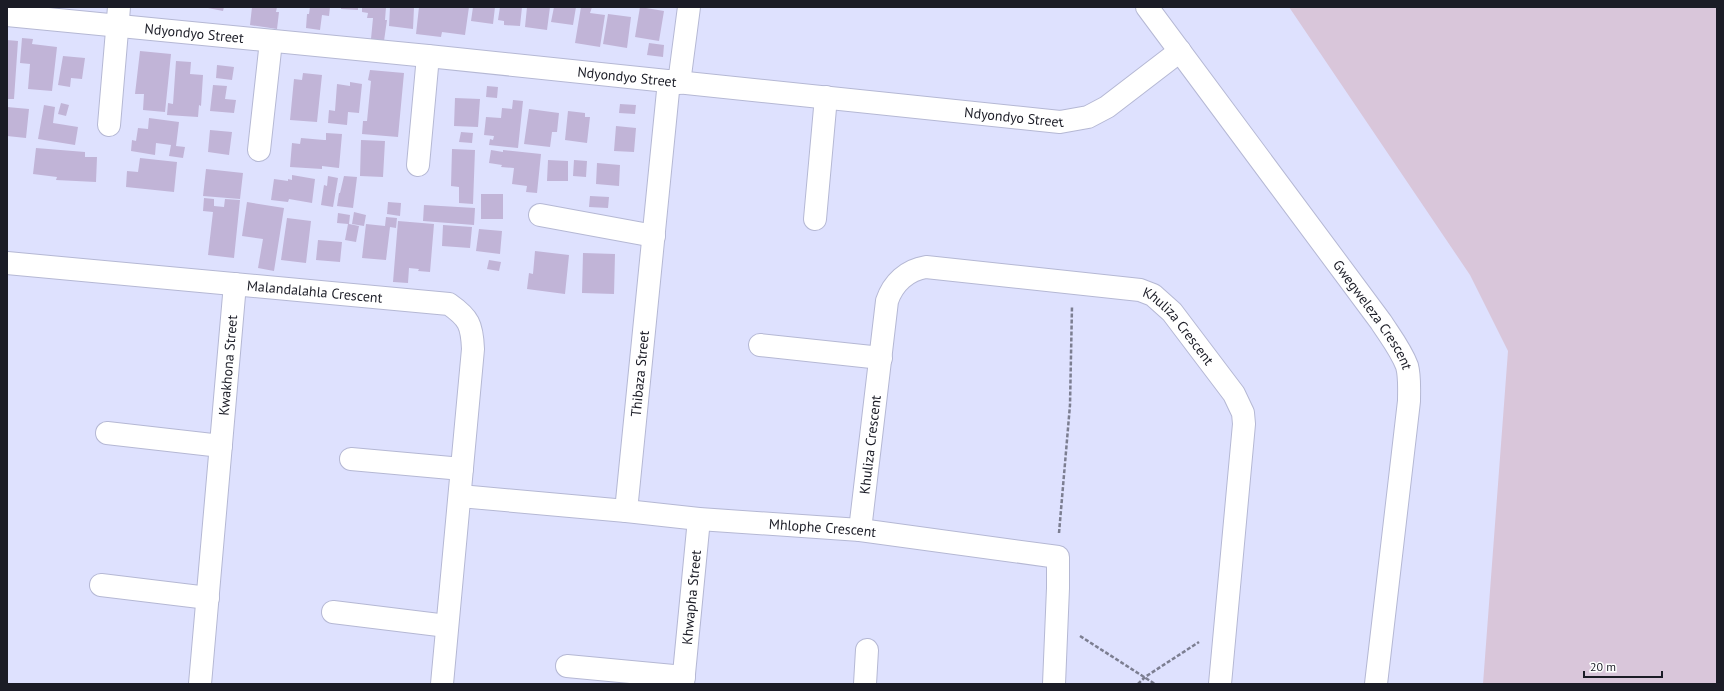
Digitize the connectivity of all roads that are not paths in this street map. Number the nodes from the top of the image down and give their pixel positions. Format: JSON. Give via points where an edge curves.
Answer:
{"nodes":[{"id":1,"x":689,"y":7,"type":"edge"},
{"id":2,"x":1147,"y":7,"type":"edge"},
{"id":3,"x":7,"y":15,"type":"edge"},
{"id":4,"x":118,"y":16,"type":"edge"},
{"id":5,"x":272,"y":41,"type":"junction"},
{"id":6,"x":1180,"y":52,"type":"junction"},
{"id":7,"x":428,"y":56,"type":"junction"},
{"id":8,"x":674,"y":82,"type":"junction"},
{"id":9,"x":826,"y":97,"type":"junction"},
{"id":10,"x":109,"y":125,"type":"dead end"},
{"id":11,"x":259,"y":150,"type":"dead end"},
{"id":12,"x":418,"y":165,"type":"dead end"},
{"id":13,"x":540,"y":215,"type":"dead end"},
{"id":14,"x":815,"y":219,"type":"dead end"},
{"id":15,"x":654,"y":236,"type":"junction"},
{"id":16,"x":7,"y":263,"type":"edge"},
{"id":17,"x":235,"y":284,"type":"junction"},
{"id":18,"x":760,"y":345,"type":"dead end"},
{"id":19,"x":881,"y":358,"type":"junction"},
{"id":20,"x":107,"y":433,"type":"dead end"},
{"id":21,"x":221,"y":446,"type":"junction"},
{"id":22,"x":351,"y":459,"type":"dead end"},
{"id":23,"x":462,"y":469,"type":"junction"},
{"id":24,"x":460,"y":496,"type":"junction"},
{"id":25,"x":626,"y":511,"type":"junction"},
{"id":26,"x":699,"y":519,"type":"junction"},
{"id":27,"x":860,"y":530,"type":"junction"},
{"id":28,"x":101,"y":585,"type":"dead end"},
{"id":29,"x":208,"y":598,"type":"junction"},
{"id":30,"x":333,"y":612,"type":"dead end"},
{"id":31,"x":447,"y":626,"type":"junction"},
{"id":32,"x":867,"y":650,"type":"dead end"},
{"id":33,"x":567,"y":666,"type":"dead end"},
{"id":34,"x":683,"y":680,"type":"edge"},
{"id":35,"x":200,"y":684,"type":"edge"},
{"id":36,"x":442,"y":684,"type":"edge"},
{"id":37,"x":865,"y":684,"type":"edge"},
{"id":38,"x":1054,"y":684,"type":"edge"},
{"id":39,"x":1220,"y":684,"type":"edge"},
{"id":40,"x":1376,"y":684,"type":"edge"}],
"edges":[{"from":1,"to":8,"type":"street","name":"Thibaza Street"},
{"from":2,"to":6,"type":"street","name":"Gwegweleza Crescent"},
{"from":3,"to":4,"type":"street","name":"Ndyondyo Street"},
{"from":4,"to":5,"type":"street","name":"Ndyondyo Street"},
{"from":4,"to":10,"type":"street"},
{"from":5,"to":7,"type":"street","name":"Ndyondyo Street"},
{"from":5,"to":11,"type":"street"},
{"from":6,"to":9,"type":"street","name":"Ndyondyo Street","via":[[1107,107],[1078,120],[1060,122]]},
{"from":6,"to":40,"type":"street","name":"Gwegweleza Crescent","via":[[1381,322],[1407,367],[1409,401]]},
{"from":7,"to":8,"type":"street","name":"Ndyondyo Street"},
{"from":7,"to":12,"type":"street"},
{"from":8,"to":9,"type":"street","name":"Ndyondyo Street"},
{"from":8,"to":15,"type":"street","name":"Thibaza Street"},
{"from":9,"to":14,"type":"street"},
{"from":13,"to":15,"type":"street"},
{"from":15,"to":25,"type":"street","name":"Thibaza Street"},
{"from":16,"to":17,"type":"street","name":"Malandalahla Crescent"},
{"from":17,"to":21,"type":"street","name":"Kwakhona Street"},
{"from":17,"to":23,"type":"street","name":"Malandalahla Crescent","via":[[449,304],[459,312],[466,319],[472,332],[473,349]]},
{"from":18,"to":19,"type":"street"},
{"from":19,"to":27,"type":"street","name":"Khuliza Crescent"},
{"from":19,"to":39,"type":"street","name":"Khuliza Crescent","via":[[890,292],[901,278],[913,270],[926,267],[1140,290],[1153,295],[1172,312],[1234,394],[1240,404],[1244,424]]},
{"from":20,"to":21,"type":"street"},
{"from":21,"to":29,"type":"street","name":"Kwakhona Street"},
{"from":22,"to":23,"type":"street"},
{"from":23,"to":24,"type":"street","name":"Malandalahla Crescent"},
{"from":24,"to":25,"type":"street","name":"Mhlophe Crescent"},
{"from":24,"to":31,"type":"street","name":"Malandalahla Crescent"},
{"from":25,"to":26,"type":"street","name":"Mhlophe Crescent"},
{"from":26,"to":27,"type":"street","name":"Mhlophe Crescent"},
{"from":26,"to":34,"type":"street","name":"Khwapha Street"},
{"from":27,"to":38,"type":"street","name":"Mhlophe Crescent","via":[[1058,557]]},
{"from":28,"to":29,"type":"street"},
{"from":29,"to":35,"type":"street","name":"Kwakhona Street"},
{"from":30,"to":31,"type":"street"},
{"from":31,"to":36,"type":"street","name":"Malandalahla Crescent"},
{"from":32,"to":37,"type":"street"},
{"from":33,"to":34,"type":"street","name":"Khwapha Street"}]}
